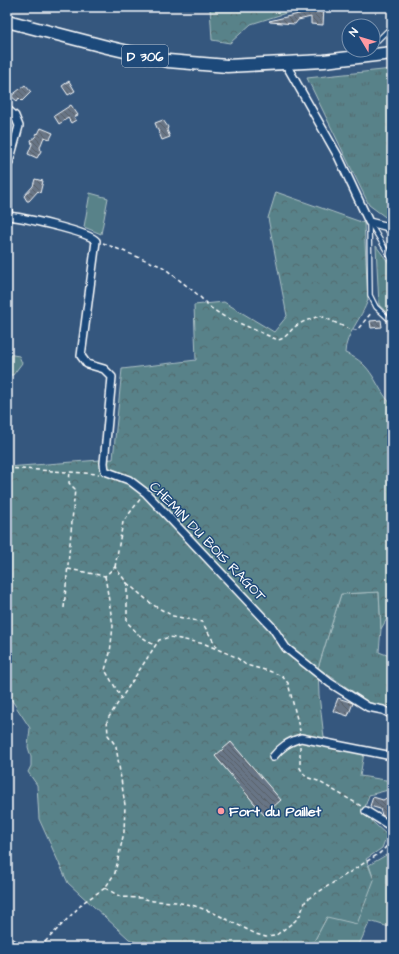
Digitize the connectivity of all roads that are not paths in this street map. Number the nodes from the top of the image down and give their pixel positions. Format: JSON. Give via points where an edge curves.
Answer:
{"nodes":[{"id":1,"x":7,"y":13,"type":"edge"},
{"id":2,"x":7,"y":21,"type":"edge"},
{"id":3,"x":392,"y":30,"type":"edge"},
{"id":4,"x":381,"y":37,"type":"edge"},
{"id":5,"x":392,"y":46,"type":"edge"},
{"id":6,"x":381,"y":47,"type":"edge"},
{"id":7,"x":341,"y":51,"type":"edge"},
{"id":8,"x":392,"y":53,"type":"edge"},
{"id":9,"x":287,"y":63,"type":"junction"},
{"id":10,"x":7,"y":109,"type":"edge"},
{"id":11,"x":8,"y":216,"type":"edge"},
{"id":12,"x":369,"y":222,"type":"junction"},
{"id":13,"x":392,"y":231,"type":"edge"},
{"id":14,"x":392,"y":260,"type":"edge"},
{"id":15,"x":392,"y":322,"type":"edge"},
{"id":16,"x":392,"y":715,"type":"edge"},
{"id":17,"x":392,"y":756,"type":"edge"},
{"id":18,"x":273,"y":757,"type":"dead end"},
{"id":19,"x":366,"y":810,"type":"road end"},
{"id":20,"x":392,"y":827,"type":"edge"}],
"edges":[{"from":1,"to":7,"type":"main road","number":"D 306","via":[[108,41],[167,53],[262,58]]},
{"from":2,"to":9,"type":"main road","number":"D 306","via":[[107,48],[168,61],[227,66]]},
{"from":3,"to":4,"type":"lane"},
{"from":5,"to":6,"type":"main road"},
{"from":8,"to":9,"type":"main road","number":"D 306"},
{"from":9,"to":12,"type":"street","via":[[338,156]]},
{"from":10,"to":11,"type":"street","via":[[15,116],[19,126],[8,166]]},
{"from":11,"to":16,"type":"street","name":"CHEMIN DU BOIS RAGOT","via":[[66,228],[87,235],[97,243],[91,270],[81,356],[86,364],[104,369],[112,377],[104,463],[107,473],[129,480],[146,493],[272,627],[286,648],[330,683],[368,707]]},
{"from":12,"to":13,"type":"street"},
{"from":12,"to":14,"type":"lane"},
{"from":12,"to":15,"type":"lane","via":[[369,291],[376,308]]},
{"from":17,"to":18,"type":"street","via":[[301,738],[281,747]]},
{"from":19,"to":20,"type":"street"}]}
